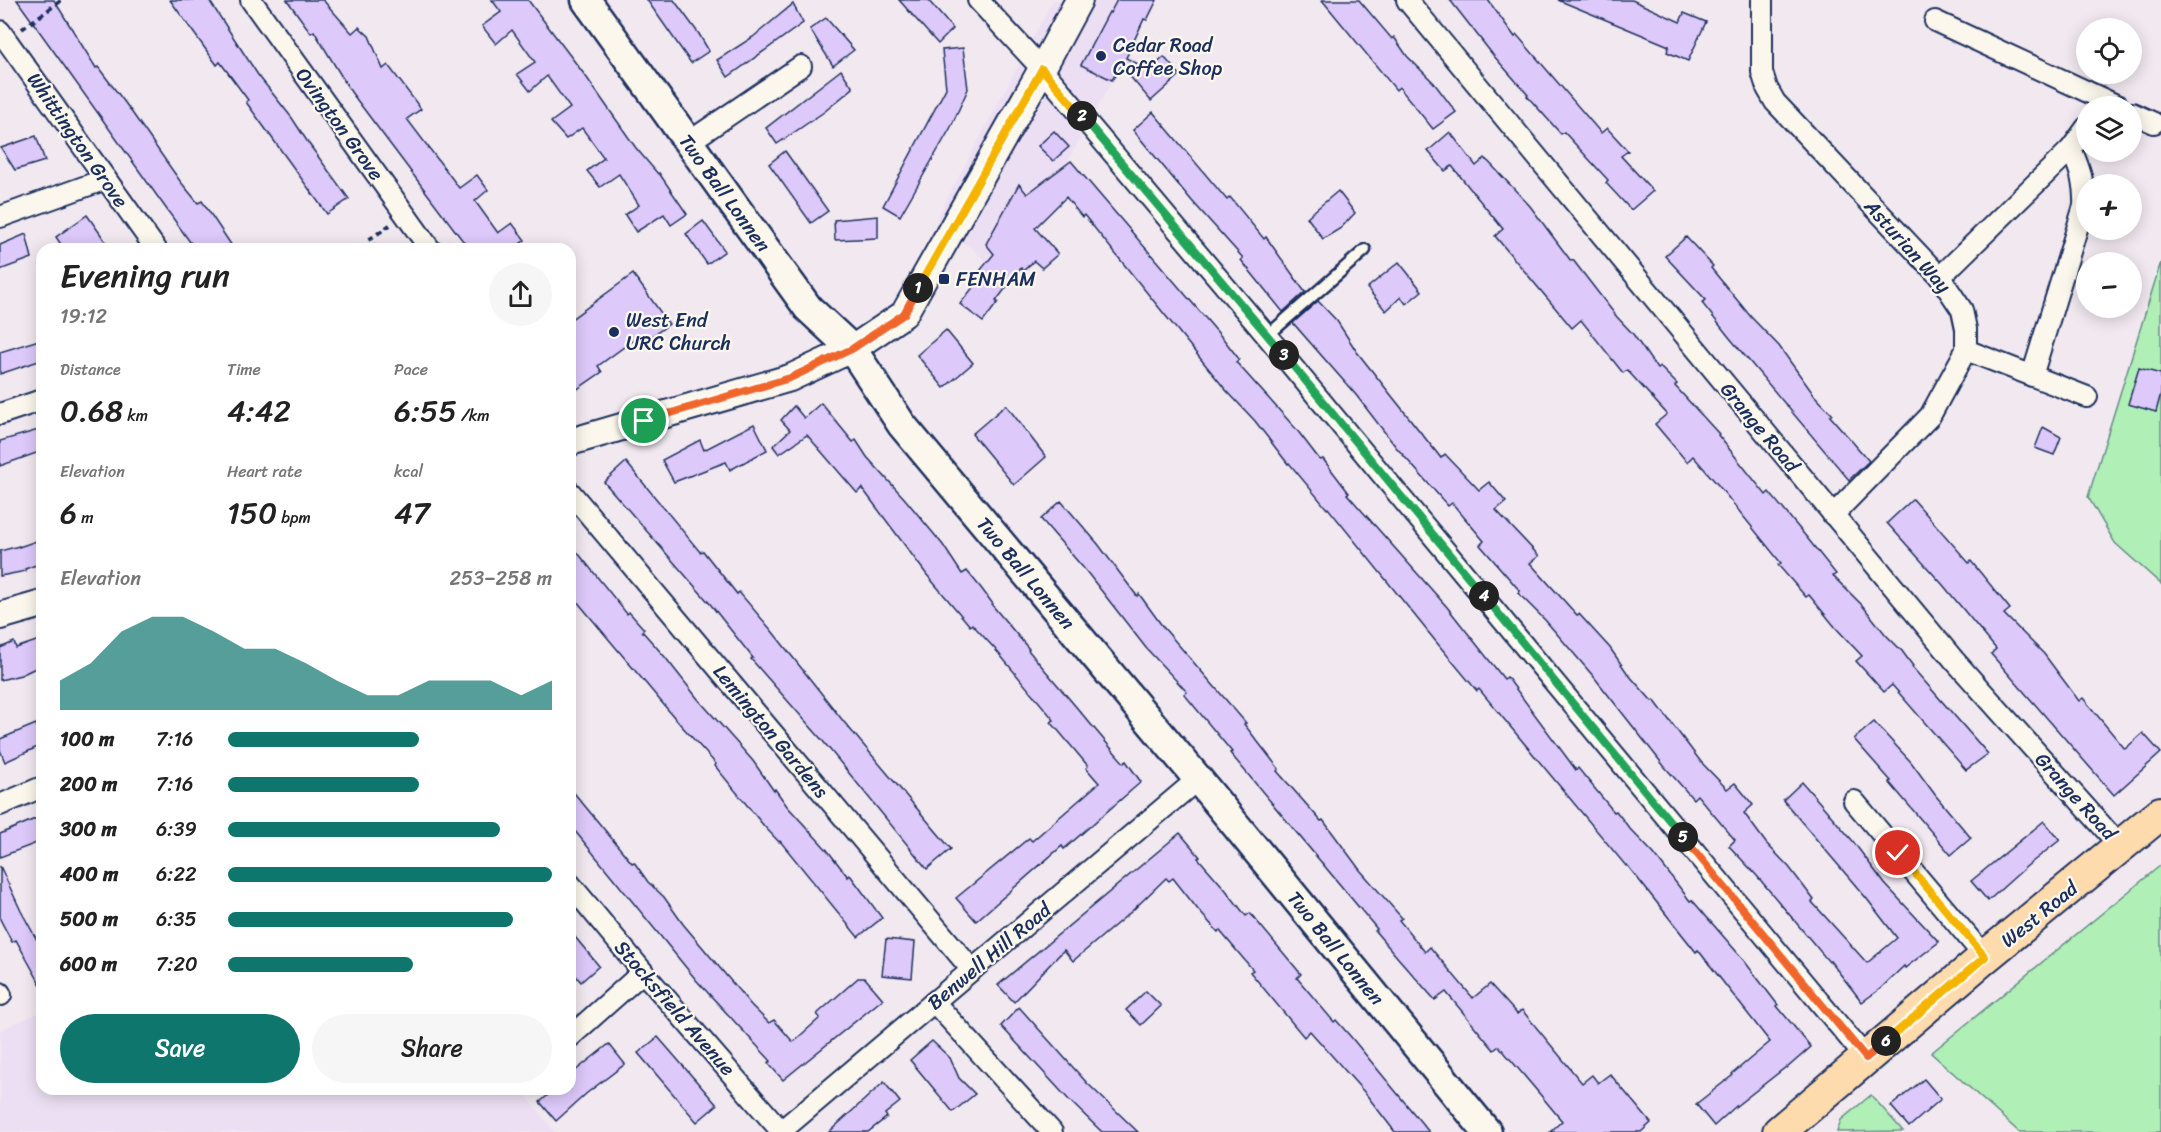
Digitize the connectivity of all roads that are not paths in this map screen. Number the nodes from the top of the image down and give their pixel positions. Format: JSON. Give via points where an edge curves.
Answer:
{"nodes":[{"id":1,"x":251,"y":0,"type":"edge"},
{"id":2,"x":586,"y":0,"type":"edge"},
{"id":3,"x":978,"y":0,"type":"edge"},
{"id":4,"x":1078,"y":0,"type":"edge"},
{"id":5,"x":1407,"y":0,"type":"edge"},
{"id":6,"x":1762,"y":0,"type":"edge"},
{"id":7,"x":1935,"y":21,"type":"dead end"},
{"id":8,"x":3,"y":35,"type":"edge"},
{"id":9,"x":801,"y":66,"type":"dead end"},
{"id":10,"x":1042,"y":69,"type":"junction"},
{"id":11,"x":2090,"y":96,"type":"edge"},
{"id":12,"x":2142,"y":118,"type":"edge"},
{"id":13,"x":2154,"y":123,"type":"dead end"},
{"id":14,"x":688,"y":142,"type":"junction"},
{"id":15,"x":2076,"y":143,"type":"edge"},
{"id":16,"x":2072,"y":149,"type":"junction"},
{"id":17,"x":106,"y":179,"type":"junction"},
{"id":18,"x":0,"y":217,"type":"edge"},
{"id":19,"x":152,"y":243,"type":"edge"},
{"id":20,"x":426,"y":243,"type":"edge"},
{"id":21,"x":1365,"y":250,"type":"dead end"},
{"id":22,"x":1940,"y":277,"type":"junction"},
{"id":23,"x":1267,"y":336,"type":"junction"},
{"id":24,"x":852,"y":349,"type":"junction"},
{"id":25,"x":1966,"y":350,"type":"junction"},
{"id":26,"x":2032,"y":376,"type":"junction"},
{"id":27,"x":2087,"y":398,"type":"dead end"},
{"id":28,"x":36,"y":402,"type":"edge"},
{"id":29,"x":0,"y":414,"type":"edge"},
{"id":30,"x":576,"y":440,"type":"edge"},
{"id":31,"x":576,"y":499,"type":"edge"},
{"id":32,"x":1833,"y":515,"type":"junction"},
{"id":33,"x":36,"y":606,"type":"edge"},
{"id":34,"x":0,"y":616,"type":"edge"},
{"id":35,"x":1198,"y":779,"type":"junction"},
{"id":36,"x":36,"y":790,"type":"edge"},
{"id":37,"x":1854,"y":801,"type":"dead end"},
{"id":38,"x":0,"y":805,"type":"edge"},
{"id":39,"x":2161,"y":813,"type":"edge"},
{"id":40,"x":2121,"y":847,"type":"junction"},
{"id":41,"x":576,"y":891,"type":"edge"},
{"id":42,"x":1985,"y":957,"type":"junction"},
{"id":43,"x":972,"y":970,"type":"junction"},
{"id":44,"x":643,"y":972,"type":"junction"},
{"id":45,"x":934,"y":1002,"type":"junction"},
{"id":46,"x":576,"y":1032,"type":"edge"},
{"id":47,"x":1866,"y":1058,"type":"junction"},
{"id":48,"x":1790,"y":1129,"type":"edge"},
{"id":49,"x":781,"y":1132,"type":"edge"},
{"id":50,"x":1052,"y":1132,"type":"edge"},
{"id":51,"x":1487,"y":1132,"type":"edge"}],
"edges":[{"from":1,"to":20,"type":"street","name":"Ovington Grove"},
{"from":2,"to":14,"type":"main road","name":"Two Ball Lonnen"},
{"from":3,"to":10,"type":"street"},
{"from":4,"to":10,"type":"street"},
{"from":5,"to":32,"type":"street","name":"Grange Road"},
{"from":6,"to":22,"type":"street","name":"Asturian Way","via":[[1762,72],[1775,102]]},
{"from":7,"to":11,"type":"street"},
{"from":8,"to":17,"type":"street","name":"Whittington Grove"},
{"from":9,"to":14,"type":"street"},
{"from":10,"to":23,"type":"street"},
{"from":10,"to":24,"type":"street","via":[[904,314]]},
{"from":12,"to":13,"type":"street"},
{"from":14,"to":24,"type":"main road","name":"Two Ball Lonnen","via":[[808,308]]},
{"from":15,"to":16,"type":"street"},
{"from":16,"to":22,"type":"street"},
{"from":16,"to":26,"type":"street","via":[[2082,174],[2084,206]]},
{"from":17,"to":18,"type":"street"},
{"from":17,"to":19,"type":"street","name":"Whittington Grove"},
{"from":21,"to":23,"type":"lane"},
{"from":22,"to":25,"type":"street","name":"Asturian Way","via":[[1962,310]]},
{"from":23,"to":47,"type":"street"},
{"from":24,"to":30,"type":"street","via":[[790,378]]},
{"from":24,"to":35,"type":"main road","name":"Two Ball Lonnen","via":[[902,424]]},
{"from":25,"to":26,"type":"street"},
{"from":25,"to":32,"type":"street","via":[[1930,416]]},
{"from":26,"to":27,"type":"street"},
{"from":28,"to":29,"type":"street"},
{"from":31,"to":43,"type":"street","name":"Lemington Gardens"},
{"from":32,"to":40,"type":"street","name":"Grange Road","via":[[1954,660]]},
{"from":33,"to":34,"type":"street"},
{"from":35,"to":43,"type":"street","name":"Benwell Hill Road"},
{"from":35,"to":51,"type":"main road","name":"Two Ball Lonnen"},
{"from":36,"to":38,"type":"street"},
{"from":37,"to":42,"type":"street"},
{"from":39,"to":40,"type":"main road","name":"West Road"},
{"from":40,"to":42,"type":"main road","name":"West Road"},
{"from":41,"to":44,"type":"street","name":"Stocksfield Avenue"},
{"from":42,"to":47,"type":"main road","name":"West Road"},
{"from":43,"to":45,"type":"street","name":"Benwell Hill Road"},
{"from":44,"to":46,"type":"street"},
{"from":44,"to":49,"type":"street","name":"Stocksfield Avenue"},
{"from":45,"to":49,"type":"street","name":"Benwell Hill Road"},
{"from":45,"to":50,"type":"street"},
{"from":47,"to":48,"type":"main road","name":"West Road"}]}
